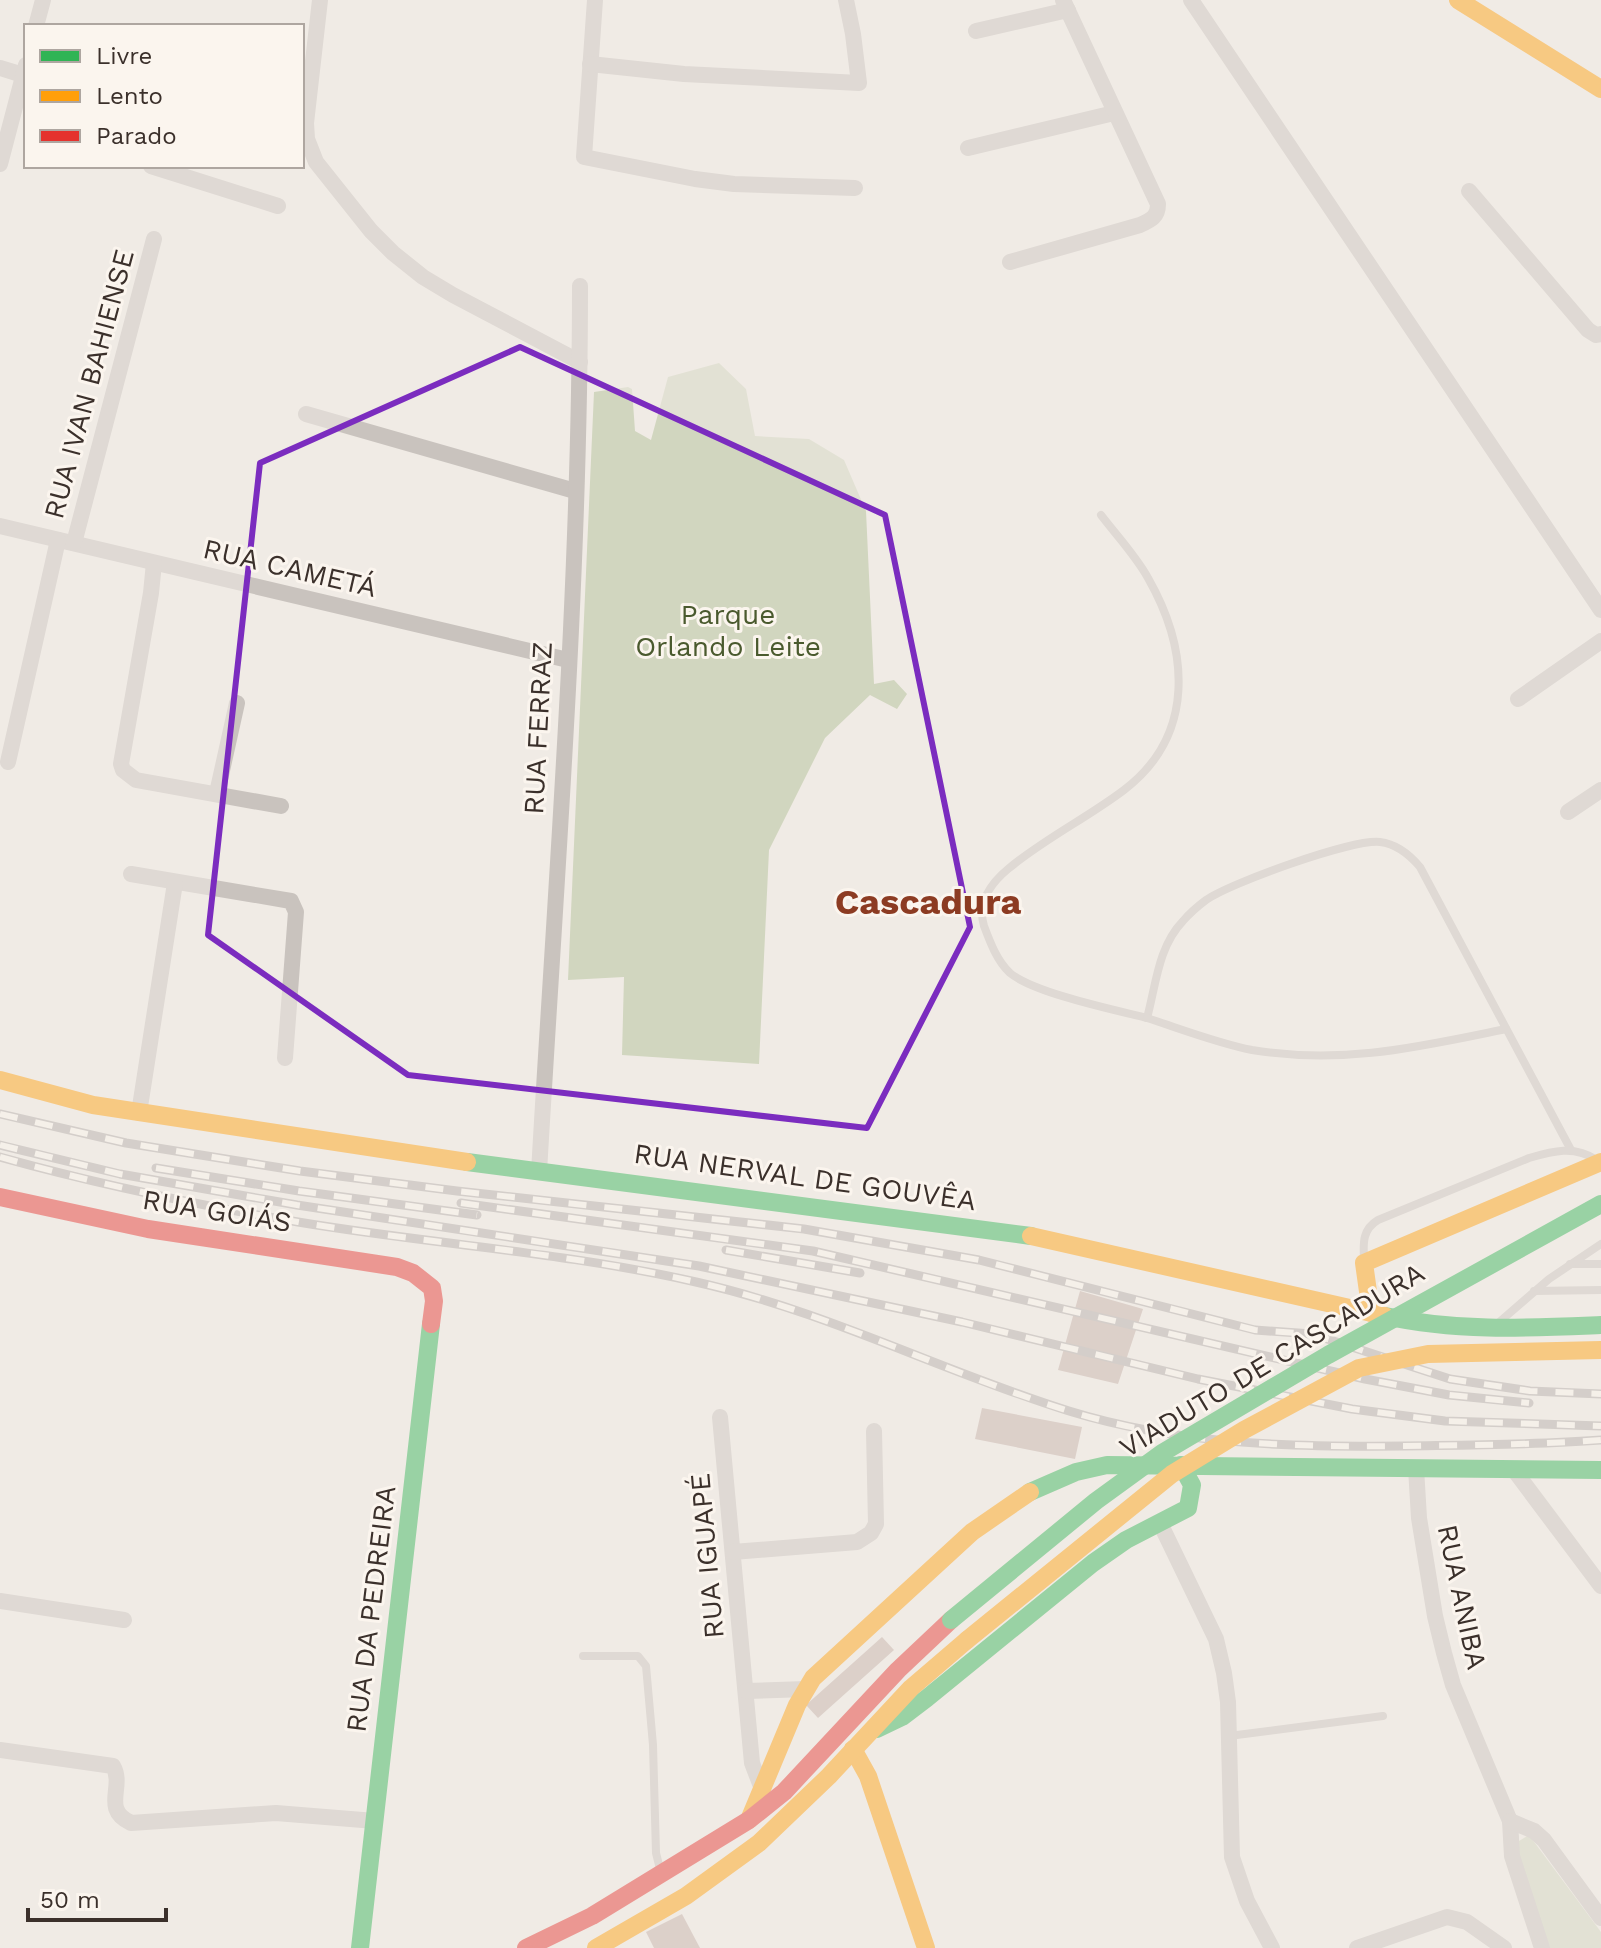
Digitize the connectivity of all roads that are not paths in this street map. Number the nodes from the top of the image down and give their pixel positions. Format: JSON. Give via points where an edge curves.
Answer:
{"nodes":[{"id":1,"x":43,"y":0,"type":"edge"},
{"id":2,"x":320,"y":0,"type":"edge"},
{"id":3,"x":595,"y":0,"type":"edge"},
{"id":4,"x":846,"y":0,"type":"edge"},
{"id":5,"x":1191,"y":0,"type":"edge"},
{"id":6,"x":1458,"y":0,"type":"edge"},
{"id":7,"x":1066,"y":5,"type":"edge"},
{"id":8,"x":37,"y":24,"type":"edge"},
{"id":9,"x":976,"y":31,"type":"dead end"},
{"id":10,"x":590,"y":64,"type":"junction"},
{"id":11,"x":0,"y":68,"type":"edge"},
{"id":12,"x":24,"y":70,"type":"edge"},
{"id":13,"x":24,"y":74,"type":"edge"},
{"id":14,"x":1601,"y":89,"type":"edge"},
{"id":15,"x":1114,"y":113,"type":"junction"},
{"id":16,"x":11,"y":127,"type":"edge"},
{"id":17,"x":968,"y":148,"type":"dead end"},
{"id":18,"x":0,"y":164,"type":"edge"},
{"id":19,"x":157,"y":168,"type":"edge"},
{"id":20,"x":855,"y":188,"type":"dead end"},
{"id":21,"x":1469,"y":191,"type":"dead end"},
{"id":22,"x":278,"y":206,"type":"dead end"},
{"id":23,"x":154,"y":239,"type":"dead end"},
{"id":24,"x":1010,"y":262,"type":"dead end"},
{"id":25,"x":580,"y":286,"type":"dead end"},
{"id":26,"x":1601,"y":334,"type":"edge"},
{"id":27,"x":580,"y":362,"type":"junction"},
{"id":28,"x":306,"y":414,"type":"dead end"},
{"id":29,"x":575,"y":491,"type":"junction"},
{"id":30,"x":1101,"y":515,"type":"dead end"},
{"id":31,"x":0,"y":526,"type":"edge"},
{"id":32,"x":66,"y":541,"type":"junction"},
{"id":33,"x":154,"y":563,"type":"junction"},
{"id":34,"x":1601,"y":610,"type":"edge"},
{"id":35,"x":1601,"y":641,"type":"edge"},
{"id":36,"x":568,"y":660,"type":"junction"},
{"id":37,"x":1518,"y":699,"type":"dead end"},
{"id":38,"x":237,"y":703,"type":"dead end"},
{"id":39,"x":8,"y":762,"type":"dead end"},
{"id":40,"x":1601,"y":790,"type":"edge"},
{"id":41,"x":217,"y":793,"type":"junction"},
{"id":42,"x":281,"y":806,"type":"dead end"},
{"id":43,"x":1568,"y":812,"type":"dead end"},
{"id":44,"x":131,"y":874,"type":"dead end"},
{"id":45,"x":175,"y":883,"type":"junction"},
{"id":46,"x":1147,"y":1018,"type":"junction"},
{"id":47,"x":1506,"y":1029,"type":"junction"},
{"id":48,"x":285,"y":1058,"type":"dead end"},
{"id":49,"x":0,"y":1080,"type":"edge"},
{"id":50,"x":139,"y":1113,"type":"junction"},
{"id":51,"x":1571,"y":1150,"type":"junction"},
{"id":52,"x":1601,"y":1162,"type":"edge"},
{"id":53,"x":539,"y":1172,"type":"junction"},
{"id":54,"x":0,"y":1197,"type":"edge"},
{"id":55,"x":1601,"y":1204,"type":"edge"},
{"id":56,"x":1601,"y":1244,"type":"edge"},
{"id":57,"x":1364,"y":1263,"type":"junction"},
{"id":58,"x":1570,"y":1264,"type":"junction"},
{"id":59,"x":1601,"y":1264,"type":"edge"},
{"id":60,"x":424,"y":1280,"type":"joint"},
{"id":61,"x":1601,"y":1290,"type":"edge"},
{"id":62,"x":1533,"y":1291,"type":"junction"},
{"id":63,"x":1371,"y":1313,"type":"junction"},
{"id":64,"x":1601,"y":1325,"type":"edge"},
{"id":65,"x":1491,"y":1329,"type":"junction"},
{"id":66,"x":1601,"y":1350,"type":"edge"},
{"id":67,"x":720,"y":1417,"type":"dead end"},
{"id":68,"x":874,"y":1431,"type":"dead end"},
{"id":69,"x":1181,"y":1465,"type":"junction"},
{"id":70,"x":1416,"y":1468,"type":"junction"},
{"id":71,"x":1514,"y":1470,"type":"junction"},
{"id":72,"x":1601,"y":1470,"type":"edge"},
{"id":73,"x":1160,"y":1523,"type":"junction"},
{"id":74,"x":733,"y":1552,"type":"junction"},
{"id":75,"x":1601,"y":1586,"type":"edge"},
{"id":76,"x":0,"y":1601,"type":"edge"},
{"id":77,"x":124,"y":1620,"type":"dead end"},
{"id":78,"x":583,"y":1656,"type":"dead end"},
{"id":79,"x":806,"y":1689,"type":"junction"},
{"id":80,"x":746,"y":1691,"type":"junction"},
{"id":81,"x":1383,"y":1716,"type":"dead end"},
{"id":82,"x":868,"y":1732,"type":"junction"},
{"id":83,"x":1228,"y":1736,"type":"junction"},
{"id":84,"x":853,"y":1749,"type":"junction"},
{"id":85,"x":0,"y":1750,"type":"edge"},
{"id":86,"x":762,"y":1789,"type":"junction"},
{"id":87,"x":749,"y":1820,"type":"junction"},
{"id":88,"x":375,"y":1821,"type":"junction"},
{"id":89,"x":1510,"y":1821,"type":"junction"},
{"id":90,"x":662,"y":1875,"type":"junction"},
{"id":91,"x":1601,"y":1918,"type":"edge"},
{"id":92,"x":360,"y":1948,"type":"edge"},
{"id":93,"x":526,"y":1948,"type":"edge"},
{"id":94,"x":596,"y":1948,"type":"edge"},
{"id":95,"x":926,"y":1948,"type":"edge"},
{"id":96,"x":1272,"y":1948,"type":"edge"},
{"id":97,"x":1357,"y":1948,"type":"edge"},
{"id":98,"x":1504,"y":1948,"type":"edge"},
{"id":99,"x":1542,"y":1948,"type":"edge"}],
"edges":[{"from":1,"to":8,"type":"street"},
{"from":2,"to":27,"type":"street","via":[[306,123],[316,162],[371,231],[423,277]]},
{"from":3,"to":10,"type":"street"},
{"from":4,"to":10,"type":"street","via":[[859,83]]},
{"from":5,"to":34,"type":"street"},
{"from":6,"to":14,"type":"main road"},
{"from":7,"to":9,"type":"street"},
{"from":7,"to":15,"type":"street"},
{"from":10,"to":20,"type":"street","via":[[584,157],[734,184]]},
{"from":11,"to":12,"type":"street"},
{"from":13,"to":16,"type":"street"},
{"from":15,"to":17,"type":"street"},
{"from":15,"to":24,"type":"street","via":[[1158,204],[1157,215]]},
{"from":16,"to":18,"type":"street"},
{"from":19,"to":22,"type":"street"},
{"from":21,"to":26,"type":"street","via":[[1588,330]]},
{"from":23,"to":32,"type":"street","name":"RUA IVAN BAHIENSE"},
{"from":25,"to":27,"type":"street","name":"RUA FERRAZ"},
{"from":27,"to":29,"type":"street","name":"RUA FERRAZ"},
{"from":28,"to":29,"type":"street"},
{"from":29,"to":36,"type":"street","name":"RUA FERRAZ"},
{"from":30,"to":46,"type":"lane","via":[[1148,577],[1171,629],[1180,668],[1175,716],[1158,755],[1144,772],[989,888],[982,919],[990,944],[1007,971],[1021,981]]},
{"from":31,"to":32,"type":"street","name":"RUA CAMETÁ"},
{"from":32,"to":33,"type":"street","name":"RUA CAMETÁ"},
{"from":32,"to":39,"type":"street","name":"RUA IVAN BAHIENSE"},
{"from":33,"to":36,"type":"street","name":"RUA CAMETÁ"},
{"from":33,"to":41,"type":"street","via":[[121,764],[136,780]]},
{"from":35,"to":37,"type":"street"},
{"from":36,"to":53,"type":"street","name":"RUA FERRAZ"},
{"from":38,"to":41,"type":"street"},
{"from":40,"to":43,"type":"street"},
{"from":41,"to":42,"type":"street"},
{"from":44,"to":45,"type":"street"},
{"from":45,"to":48,"type":"street","via":[[286,899],[295,906]]},
{"from":45,"to":50,"type":"street"},
{"from":46,"to":47,"type":"lane","via":[[1251,1049],[1322,1056],[1395,1052]]},
{"from":46,"to":47,"type":"lane","via":[[1166,945],[1181,922],[1206,900],[1291,864],[1374,842],[1396,846],[1420,867]]},
{"from":47,"to":51,"type":"lane"},
{"from":49,"to":50,"type":"main road","name":"RUA NERVAL DE GOUVÊA"},
{"from":50,"to":53,"type":"main road","name":"RUA NERVAL DE GOUVÊA"},
{"from":51,"to":52,"type":"lane"},
{"from":51,"to":57,"type":"lane","via":[[1529,1158],[1378,1220],[1364,1239]]},
{"from":52,"to":57,"type":"main road"},
{"from":53,"to":63,"type":"main road","name":"RUA NERVAL DE GOUVÊA","via":[[1039,1237]]},
{"from":54,"to":60,"type":"main road","name":"RUA GOIÁS","via":[[200,1240],[397,1267]]},
{"from":55,"to":87,"type":"main road","name":"VIADUTO DE CASCADURA","bridge":true,"via":[[1162,1453],[951,1620],[784,1792]]},
{"from":56,"to":58,"type":"lane"},
{"from":57,"to":63,"type":"main road"},
{"from":58,"to":59,"type":"lane"},
{"from":58,"to":62,"type":"lane"},
{"from":60,"to":88,"type":"main road","name":"RUA DA PEDREIRA","via":[[434,1301]]},
{"from":61,"to":62,"type":"lane"},
{"from":62,"to":65,"type":"lane"},
{"from":63,"to":65,"type":"main road","name":"RUA NERVAL DE GOUVÊA","via":[[1415,1323]]},
{"from":64,"to":65,"type":"main road","name":"RUA NERVAL DE GOUVÊA"},
{"from":66,"to":82,"type":"main road","name":"VIADUTO DE CASCADURA","bridge":true,"via":[[1428,1354],[1359,1368],[1172,1474],[967,1640]]},
{"from":67,"to":74,"type":"street","name":"RUA IGUAPÉ"},
{"from":68,"to":74,"type":"street","via":[[876,1524],[871,1533],[857,1542]]},
{"from":69,"to":70,"type":"main road"},
{"from":69,"to":73,"type":"main road","via":[[1191,1478],[1192,1502]]},
{"from":69,"to":79,"type":"main road","via":[[1091,1468],[1029,1489],[979,1525],[823,1667]]},
{"from":70,"to":71,"type":"main road"},
{"from":70,"to":89,"type":"street","name":"RUA ANIBA","via":[[1419,1518],[1444,1653]]},
{"from":71,"to":72,"type":"main road"},
{"from":71,"to":75,"type":"street"},
{"from":73,"to":82,"type":"main road","via":[[1093,1563],[902,1717]]},
{"from":73,"to":83,"type":"street","via":[[1216,1639]]},
{"from":74,"to":80,"type":"street","name":"RUA IGUAPÉ"},
{"from":76,"to":77,"type":"street"},
{"from":78,"to":90,"type":"lane","via":[[638,1656],[646,1666],[656,1853]]},
{"from":79,"to":80,"type":"street"},
{"from":79,"to":86,"type":"main road"},
{"from":80,"to":86,"type":"street","name":"RUA IGUAPÉ","via":[[752,1763]]},
{"from":81,"to":83,"type":"lane"},
{"from":82,"to":84,"type":"main road","name":"VIADUTO DE CASCADURA"},
{"from":83,"to":96,"type":"street","via":[[1232,1857]]},
{"from":84,"to":94,"type":"main road","name":"VIADUTO DE CASCADURA","via":[[786,1819],[733,1864]]},
{"from":84,"to":95,"type":"main road","via":[[868,1776]]},
{"from":85,"to":88,"type":"street","via":[[113,1766],[118,1815],[131,1823],[276,1813]]},
{"from":86,"to":87,"type":"main road"},
{"from":87,"to":90,"type":"main road","name":"VIADUTO DE CASCADURA"},
{"from":88,"to":92,"type":"main road","name":"RUA DA PEDREIRA"},
{"from":89,"to":91,"type":"street","via":[[1544,1840]]},
{"from":89,"to":99,"type":"street","name":"RUA ANIBA","via":[[1512,1856]]},
{"from":90,"to":93,"type":"main road","name":"VIADUTO DE CASCADURA"},
{"from":97,"to":98,"type":"street","via":[[1447,1917],[1467,1922]]}]}
